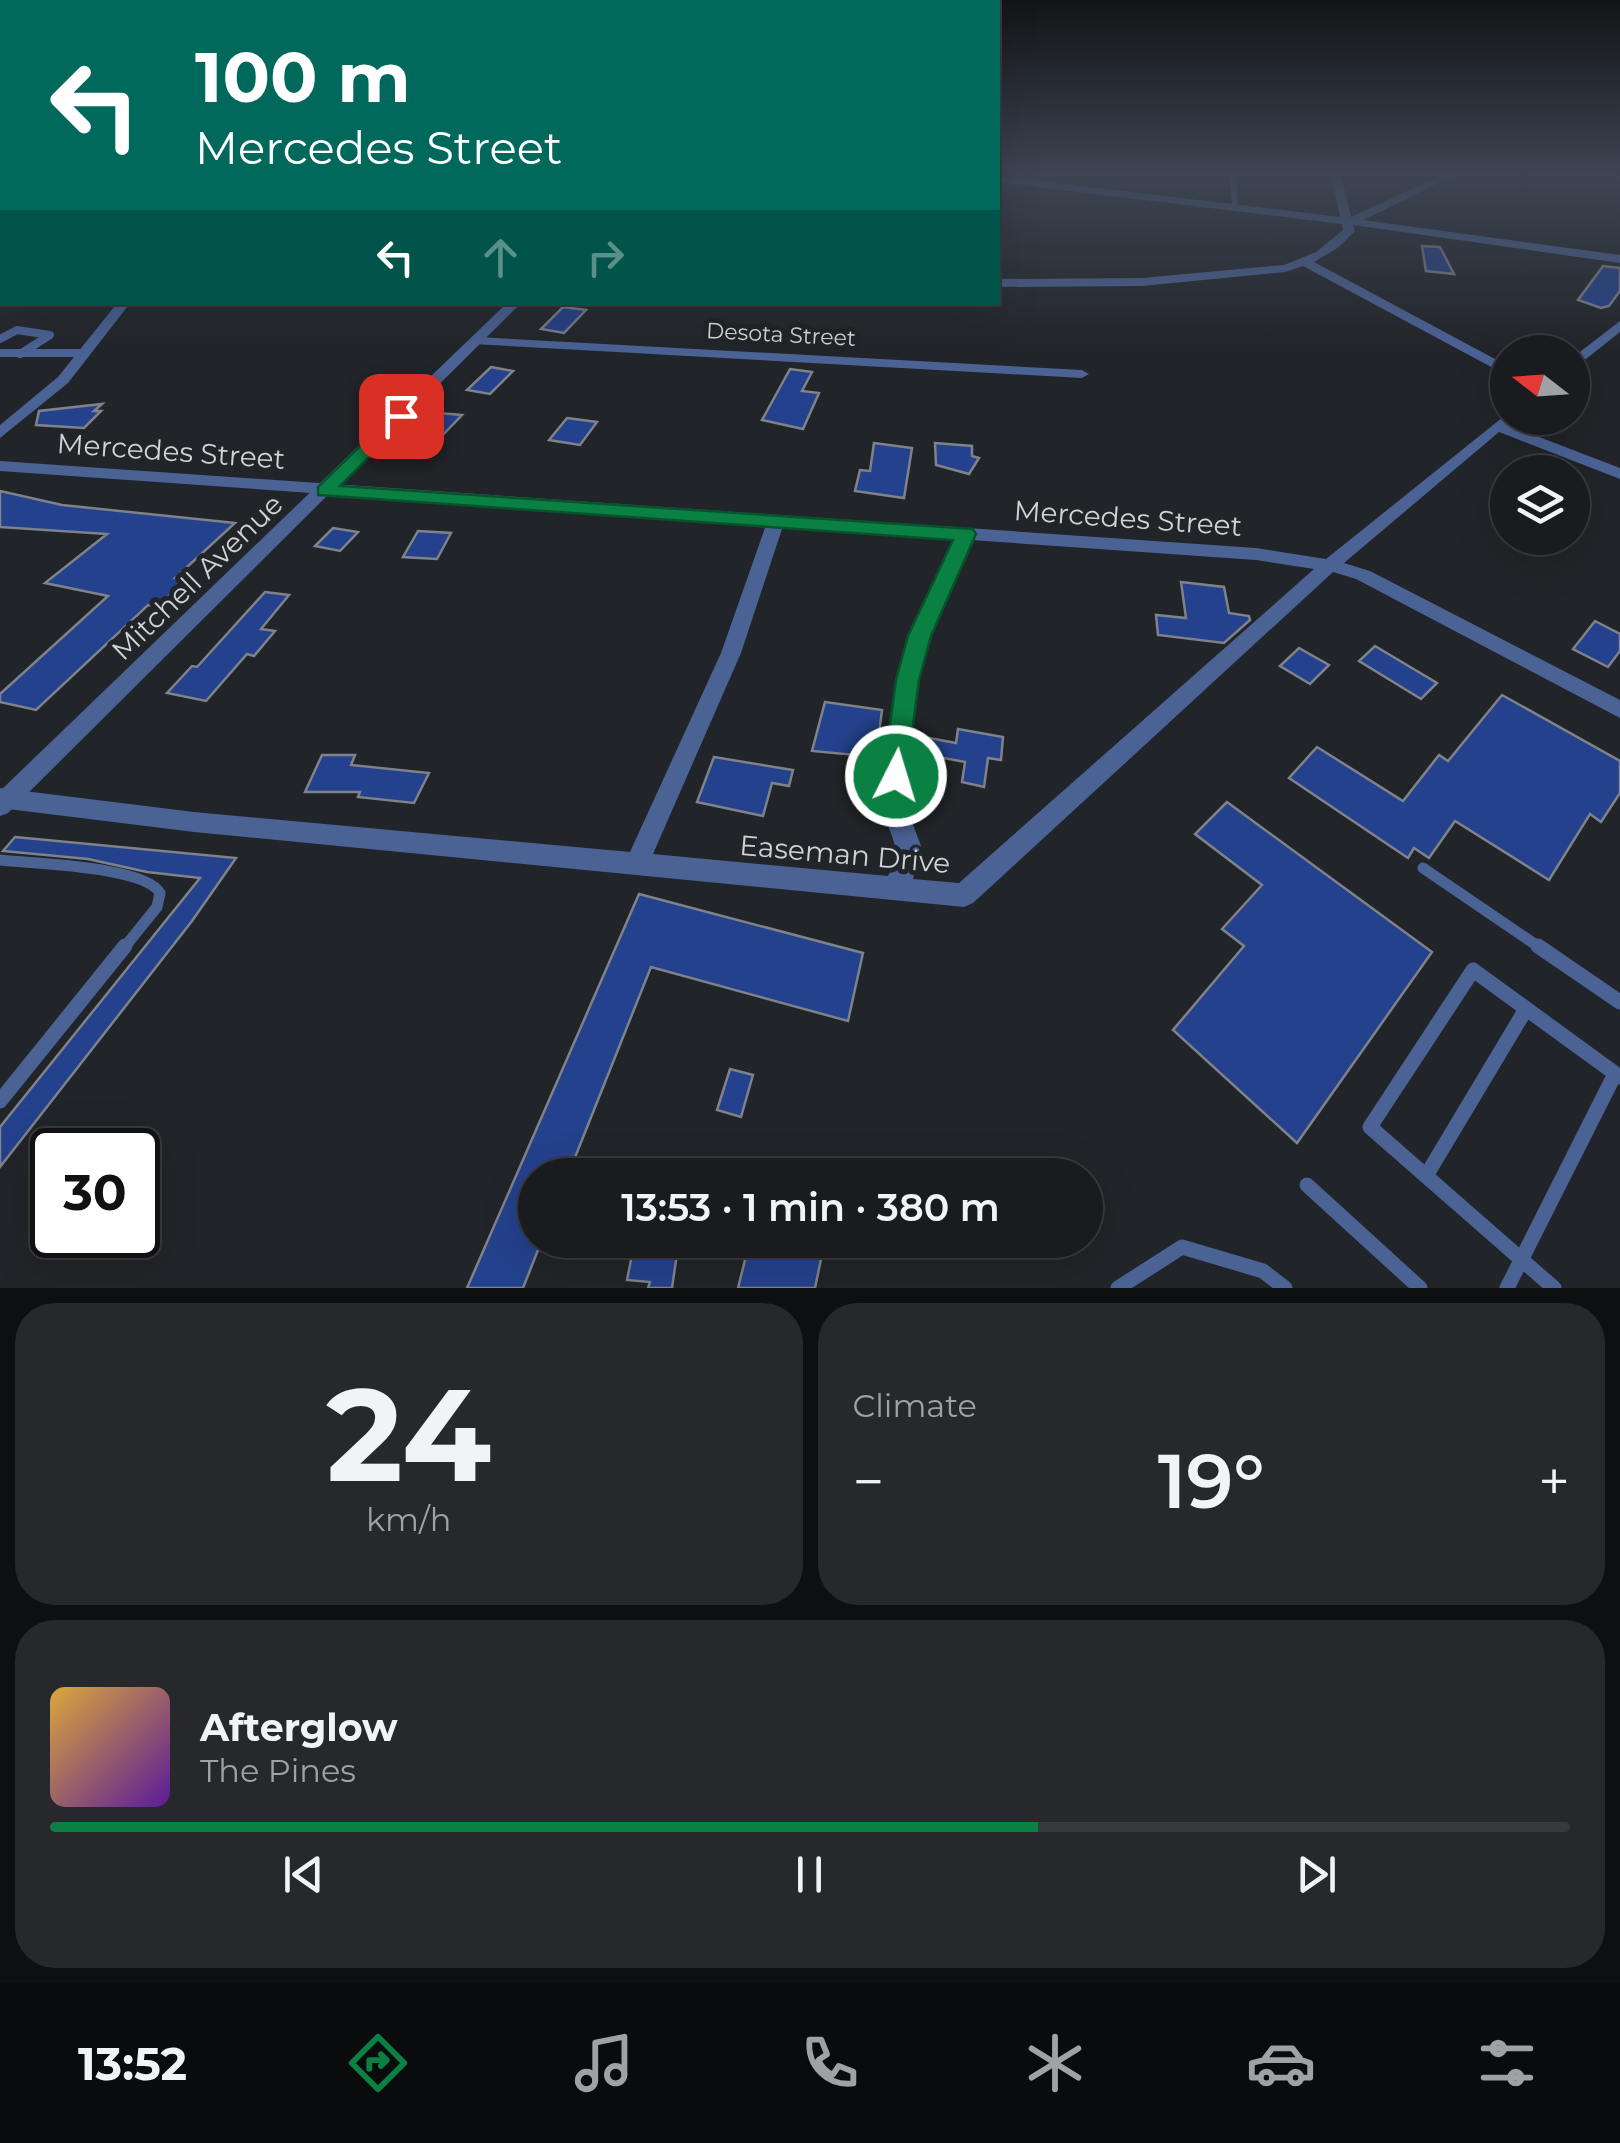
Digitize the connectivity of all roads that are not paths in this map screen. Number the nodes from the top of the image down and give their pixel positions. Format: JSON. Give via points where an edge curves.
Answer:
{"nodes":[{"id":1,"x":1347,"y":234,"type":"edge"},
{"id":2,"x":1438,"y":234,"type":"edge"},
{"id":3,"x":1620,"y":259,"type":"edge"},
{"id":4,"x":1306,"y":262,"type":"junction"},
{"id":5,"x":1000,"y":283,"type":"edge"},
{"id":6,"x":123,"y":305,"type":"edge"},
{"id":7,"x":513,"y":305,"type":"edge"},
{"id":8,"x":1620,"y":324,"type":"edge"},
{"id":9,"x":0,"y":339,"type":"edge"},
{"id":10,"x":477,"y":341,"type":"junction"},
{"id":11,"x":1590,"y":350,"type":"edge"},
{"id":12,"x":0,"y":353,"type":"edge"},
{"id":13,"x":85,"y":353,"type":"junction"},
{"id":14,"x":20,"y":354,"type":"junction"},
{"id":15,"x":1490,"y":362,"type":"edge"},
{"id":16,"x":1082,"y":374,"type":"dead end"},
{"id":17,"x":1490,"y":432,"type":"edge"},
{"id":18,"x":0,"y":433,"type":"edge"},
{"id":19,"x":1534,"y":435,"type":"edge"},
{"id":20,"x":0,"y":466,"type":"edge"},
{"id":21,"x":1620,"y":474,"type":"edge"},
{"id":22,"x":324,"y":491,"type":"junction"},
{"id":23,"x":776,"y":522,"type":"junction"},
{"id":24,"x":966,"y":534,"type":"junction"},
{"id":25,"x":1334,"y":566,"type":"junction"},
{"id":26,"x":1620,"y":710,"type":"edge"},
{"id":27,"x":2,"y":801,"type":"edge"},
{"id":28,"x":0,"y":860,"type":"edge"},
{"id":29,"x":636,"y":865,"type":"junction"},
{"id":30,"x":1423,"y":868,"type":"dead end"},
{"id":31,"x":895,"y":889,"type":"junction"},
{"id":32,"x":1620,"y":1002,"type":"edge"},
{"id":33,"x":1526,"y":1009,"type":"junction"},
{"id":34,"x":1618,"y":1076,"type":"edge"},
{"id":35,"x":0,"y":1101,"type":"edge"},
{"id":36,"x":1426,"y":1176,"type":"junction"},
{"id":37,"x":1307,"y":1185,"type":"dead end"},
{"id":38,"x":1521,"y":1259,"type":"junction"},
{"id":39,"x":1118,"y":1288,"type":"edge"},
{"id":40,"x":1285,"y":1288,"type":"edge"},
{"id":41,"x":1420,"y":1288,"type":"edge"},
{"id":42,"x":1507,"y":1288,"type":"edge"},
{"id":43,"x":1554,"y":1288,"type":"edge"}],
"edges":[{"from":1,"to":4,"type":"street"},
{"from":2,"to":3,"type":"street"},
{"from":4,"to":5,"type":"street","via":[[1156,283]]},
{"from":4,"to":15,"type":"street"},
{"from":6,"to":13,"type":"street"},
{"from":7,"to":10,"type":"street","name":"Mitchell Avenue"},
{"from":8,"to":11,"type":"street"},
{"from":9,"to":14,"type":"lane","via":[[16,330],[50,335]]},
{"from":10,"to":16,"type":"street","name":"Desota Street"},
{"from":10,"to":22,"type":"street","name":"Mitchell Avenue"},
{"from":12,"to":14,"type":"lane"},
{"from":13,"to":14,"type":"lane"},
{"from":13,"to":18,"type":"street","via":[[64,380]]},
{"from":17,"to":25,"type":"street","name":"Easeman Drive"},
{"from":19,"to":21,"type":"street"},
{"from":20,"to":22,"type":"street","name":"Mercedes Street"},
{"from":22,"to":23,"type":"street","name":"Mercedes Street"},
{"from":22,"to":27,"type":"street","name":"Mitchell Avenue"},
{"from":23,"to":24,"type":"street","name":"Mercedes Street"},
{"from":23,"to":29,"type":"street","via":[[707,707]]},
{"from":24,"to":25,"type":"street","name":"Mercedes Street","via":[[1256,554]]},
{"from":24,"to":31,"type":"street","via":[[919,636],[908,680],[894,806],[908,846]]},
{"from":25,"to":26,"type":"street","name":"Mercedes Street","via":[[1382,584]]},
{"from":25,"to":31,"type":"street","name":"Easeman Drive","via":[[964,895]]},
{"from":27,"to":29,"type":"street","name":"Easeman Drive"},
{"from":28,"to":35,"type":"lane","via":[[134,875],[160,893],[157,907]]},
{"from":29,"to":31,"type":"street","name":"Easeman Drive"},
{"from":30,"to":32,"type":"lane"},
{"from":33,"to":34,"type":"lane"},
{"from":33,"to":36,"type":"lane"},
{"from":33,"to":36,"type":"lane","via":[[1473,970],[1370,1127]]},
{"from":34,"to":38,"type":"lane"},
{"from":36,"to":38,"type":"lane"},
{"from":37,"to":41,"type":"lane"},
{"from":38,"to":42,"type":"lane"},
{"from":38,"to":43,"type":"lane"},
{"from":39,"to":40,"type":"lane","via":[[1182,1247],[1263,1272]]}]}
